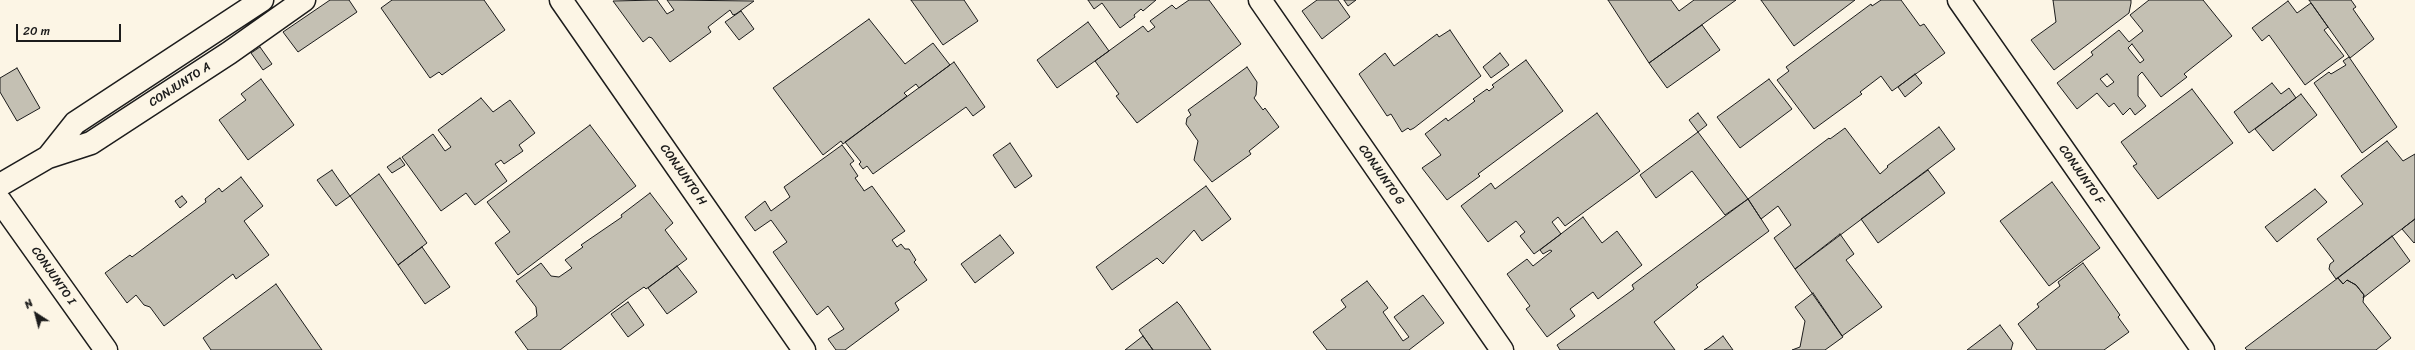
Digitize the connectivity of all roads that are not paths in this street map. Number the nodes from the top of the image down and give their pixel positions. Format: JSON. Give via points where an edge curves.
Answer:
{"nodes":[{"id":1,"x":262,"y":0,"type":"edge"},
{"id":2,"x":304,"y":0,"type":"edge"},
{"id":3,"x":561,"y":0,"type":"edge"},
{"id":4,"x":1260,"y":0,"type":"edge"},
{"id":5,"x":1959,"y":0,"type":"edge"},
{"id":6,"x":213,"y":33,"type":"junction"},
{"id":7,"x":229,"y":53,"type":"junction"},
{"id":8,"x":48,"y":157,"type":"junction"},
{"id":9,"x":0,"y":185,"type":"edge"},
{"id":10,"x":0,"y":201,"type":"edge"},
{"id":11,"x":106,"y":350,"type":"edge"},
{"id":12,"x":804,"y":350,"type":"edge"},
{"id":13,"x":1502,"y":350,"type":"edge"},
{"id":14,"x":2203,"y":350,"type":"edge"}],
"edges":[{"from":1,"to":6,"type":"street","name":"CONJUNTO A"},
{"from":2,"to":7,"type":"street","name":"CONJUNTO A"},
{"from":3,"to":12,"type":"street","name":"CONJUNTO H"},
{"from":4,"to":13,"type":"street","name":"CONJUNTO G"},
{"from":5,"to":14,"type":"street","name":"CONJUNTO F"},
{"from":6,"to":7,"type":"street"},
{"from":6,"to":8,"type":"street","name":"CONJUNTO A","via":[[75,122]]},
{"from":7,"to":8,"type":"street","name":"CONJUNTO A","via":[[91,143]]},
{"from":8,"to":9,"type":"street","name":"CONJUNTO A"},
{"from":10,"to":11,"type":"street","name":"CONJUNTO I"}]}
